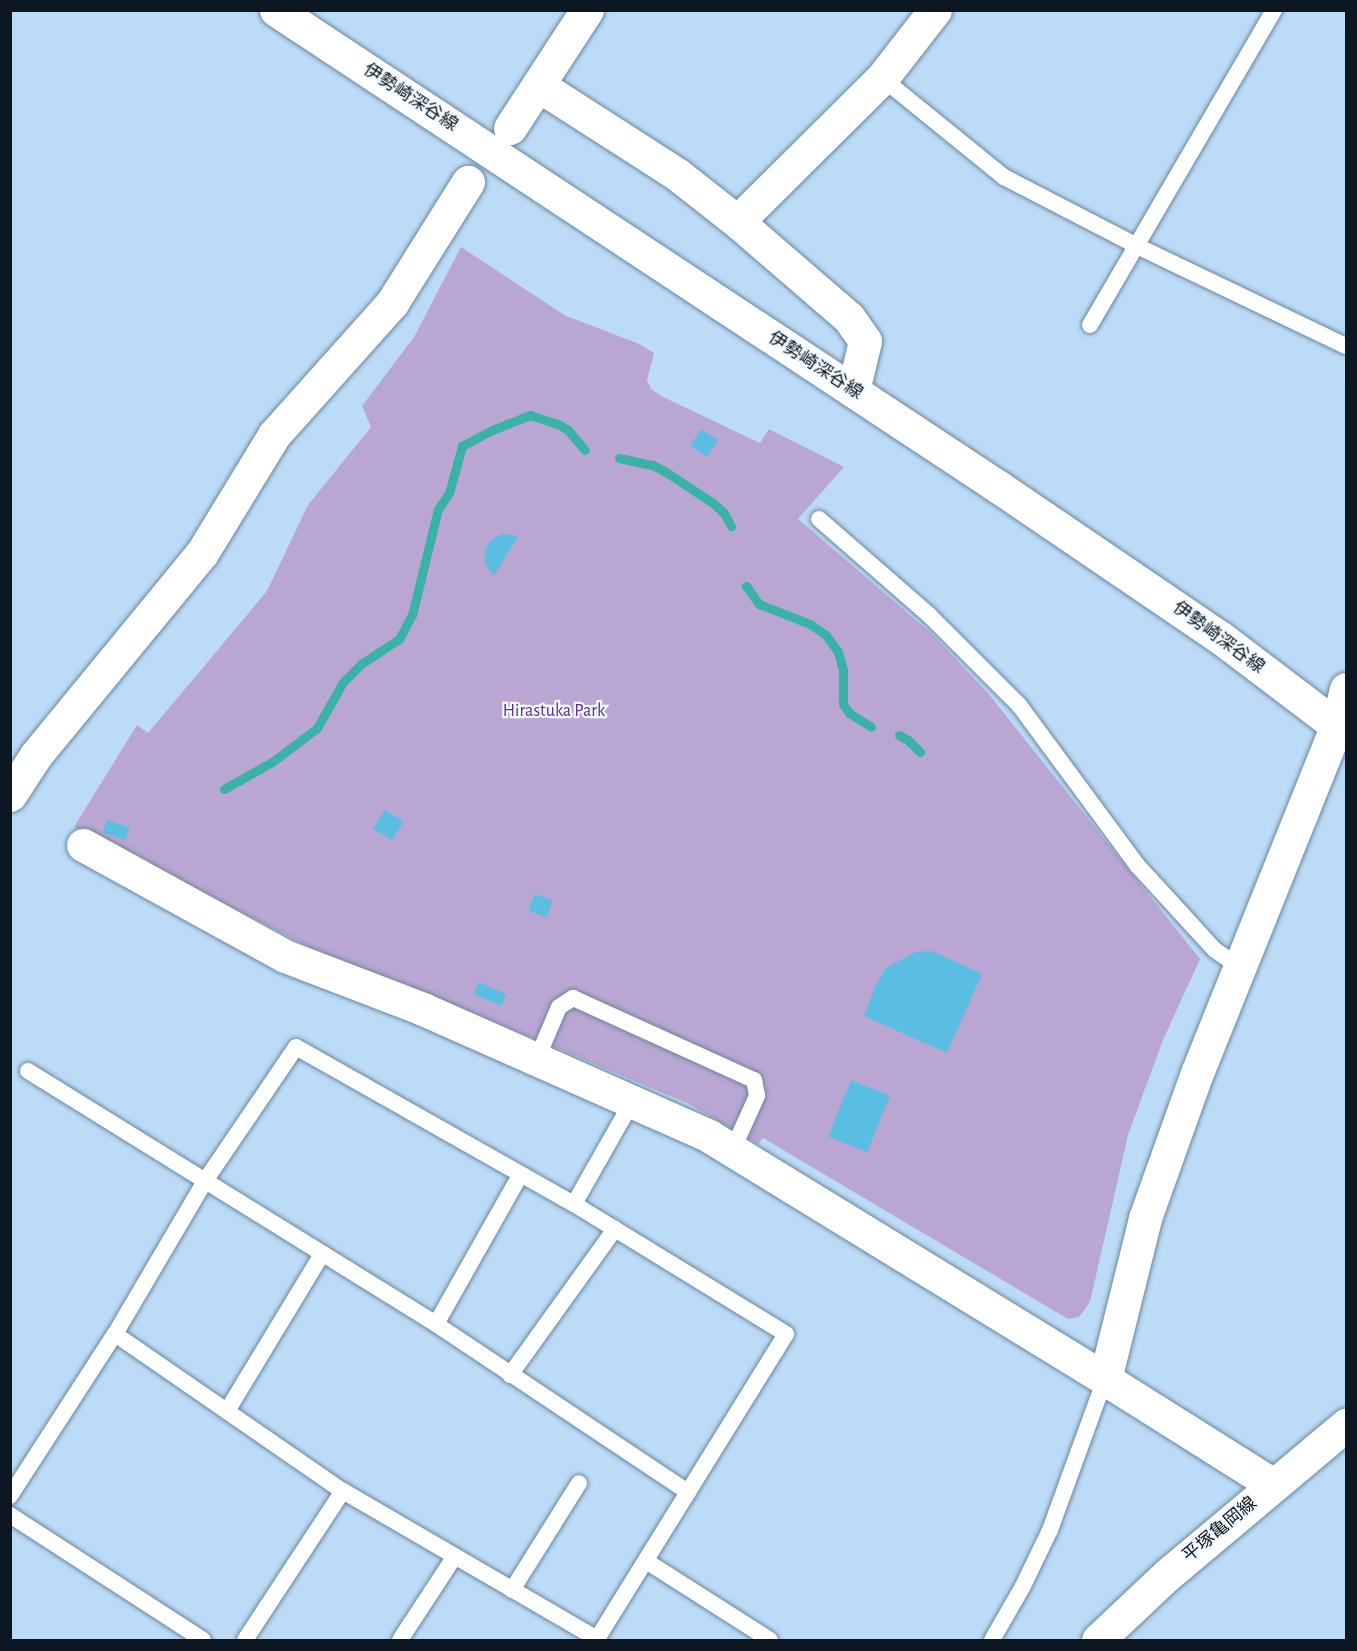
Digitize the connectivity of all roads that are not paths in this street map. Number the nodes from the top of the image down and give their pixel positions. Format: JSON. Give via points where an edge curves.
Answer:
{"nodes":[{"id":1,"x":276,"y":10,"type":"edge"},
{"id":2,"x":587,"y":10,"type":"edge"},
{"id":3,"x":935,"y":10,"type":"edge"},
{"id":4,"x":1274,"y":10,"type":"edge"},
{"id":5,"x":882,"y":78,"type":"junction"},
{"id":6,"x":538,"y":85,"type":"junction"},
{"id":7,"x":510,"y":128,"type":"dead end"},
{"id":8,"x":468,"y":182,"type":"dead end"},
{"id":9,"x":739,"y":223,"type":"junction"},
{"id":10,"x":1137,"y":246,"type":"junction"},
{"id":11,"x":1090,"y":325,"type":"dead end"},
{"id":12,"x":1347,"y":346,"type":"edge"},
{"id":13,"x":853,"y":391,"type":"junction"},
{"id":14,"x":819,"y":519,"type":"dead end"},
{"id":15,"x":1347,"y":689,"type":"edge"},
{"id":16,"x":1342,"y":729,"type":"edge"},
{"id":17,"x":10,"y":795,"type":"edge"},
{"id":18,"x":83,"y":846,"type":"dead end"},
{"id":19,"x":1241,"y":968,"type":"junction"},
{"id":20,"x":537,"y":1059,"type":"junction"},
{"id":21,"x":28,"y":1071,"type":"dead end"},
{"id":22,"x":632,"y":1102,"type":"junction"},
{"id":23,"x":732,"y":1150,"type":"junction"},
{"id":24,"x":521,"y":1174,"type":"junction"},
{"id":25,"x":205,"y":1181,"type":"junction"},
{"id":26,"x":574,"y":1204,"type":"junction"},
{"id":27,"x":615,"y":1229,"type":"junction"},
{"id":28,"x":322,"y":1254,"type":"junction"},
{"id":29,"x":436,"y":1324,"type":"junction"},
{"id":30,"x":115,"y":1334,"type":"junction"},
{"id":31,"x":510,"y":1375,"type":"junction"},
{"id":32,"x":1105,"y":1379,"type":"junction"},
{"id":33,"x":227,"y":1411,"type":"junction"},
{"id":34,"x":1347,"y":1425,"type":"edge"},
{"id":35,"x":579,"y":1483,"type":"dead end"},
{"id":36,"x":1273,"y":1485,"type":"junction"},
{"id":37,"x":343,"y":1491,"type":"junction"},
{"id":38,"x":688,"y":1492,"type":"junction"},
{"id":39,"x":10,"y":1496,"type":"edge"},
{"id":40,"x":10,"y":1515,"type":"edge"},
{"id":41,"x":455,"y":1556,"type":"junction"},
{"id":42,"x":646,"y":1561,"type":"junction"},
{"id":43,"x":512,"y":1590,"type":"junction"},
{"id":44,"x":597,"y":1640,"type":"edge"},
{"id":45,"x":203,"y":1641,"type":"edge"},
{"id":46,"x":245,"y":1641,"type":"edge"},
{"id":47,"x":400,"y":1641,"type":"edge"},
{"id":48,"x":770,"y":1641,"type":"edge"},
{"id":49,"x":992,"y":1641,"type":"edge"},
{"id":50,"x":1098,"y":1641,"type":"edge"}],
"edges":[{"from":1,"to":13,"type":"street","name":"伊勢崎深谷線"},
{"from":2,"to":6,"type":"street"},
{"from":3,"to":5,"type":"street"},
{"from":4,"to":10,"type":"lane"},
{"from":5,"to":9,"type":"street"},
{"from":5,"to":10,"type":"lane","via":[[1004,177]]},
{"from":6,"to":7,"type":"street"},
{"from":6,"to":9,"type":"street","via":[[678,176]]},
{"from":8,"to":17,"type":"street","via":[[392,303],[274,435],[202,553],[36,755]]},
{"from":9,"to":13,"type":"street","via":[[849,318],[865,341]]},
{"from":10,"to":11,"type":"lane"},
{"from":10,"to":12,"type":"lane"},
{"from":13,"to":16,"type":"street","name":"伊勢崎深谷線","via":[[1221,638]]},
{"from":14,"to":19,"type":"lane","via":[[930,616],[1019,705],[1137,865],[1215,950]]},
{"from":15,"to":16,"type":"street"},
{"from":16,"to":19,"type":"street"},
{"from":18,"to":20,"type":"street","via":[[285,956],[423,1009]]},
{"from":19,"to":32,"type":"street","via":[[1197,1073],[1145,1218]]},
{"from":20,"to":22,"type":"street"},
{"from":20,"to":23,"type":"lane","via":[[559,1007],[573,998],[754,1080],[757,1095]]},
{"from":21,"to":25,"type":"lane"},
{"from":22,"to":23,"type":"street"},
{"from":22,"to":26,"type":"lane"},
{"from":23,"to":32,"type":"street"},
{"from":24,"to":25,"type":"lane","via":[[296,1047]]},
{"from":24,"to":26,"type":"lane"},
{"from":24,"to":29,"type":"lane"},
{"from":25,"to":28,"type":"lane"},
{"from":25,"to":30,"type":"lane"},
{"from":26,"to":27,"type":"lane"},
{"from":27,"to":31,"type":"lane"},
{"from":27,"to":38,"type":"lane","via":[[786,1334]]},
{"from":28,"to":29,"type":"lane"},
{"from":28,"to":33,"type":"lane"},
{"from":29,"to":31,"type":"lane"},
{"from":30,"to":33,"type":"lane"},
{"from":30,"to":39,"type":"lane"},
{"from":31,"to":38,"type":"lane"},
{"from":32,"to":36,"type":"street"},
{"from":32,"to":49,"type":"lane","via":[[1050,1530]]},
{"from":33,"to":37,"type":"lane"},
{"from":34,"to":36,"type":"street","name":"平塚亀岡線"},
{"from":35,"to":43,"type":"lane"},
{"from":36,"to":50,"type":"street","name":"平塚亀岡線","via":[[1167,1575]]},
{"from":37,"to":41,"type":"lane"},
{"from":37,"to":46,"type":"lane"},
{"from":38,"to":42,"type":"lane"},
{"from":40,"to":45,"type":"lane"},
{"from":41,"to":43,"type":"lane"},
{"from":41,"to":47,"type":"lane"},
{"from":42,"to":44,"type":"lane"},
{"from":42,"to":48,"type":"lane"},
{"from":43,"to":44,"type":"lane"}]}
